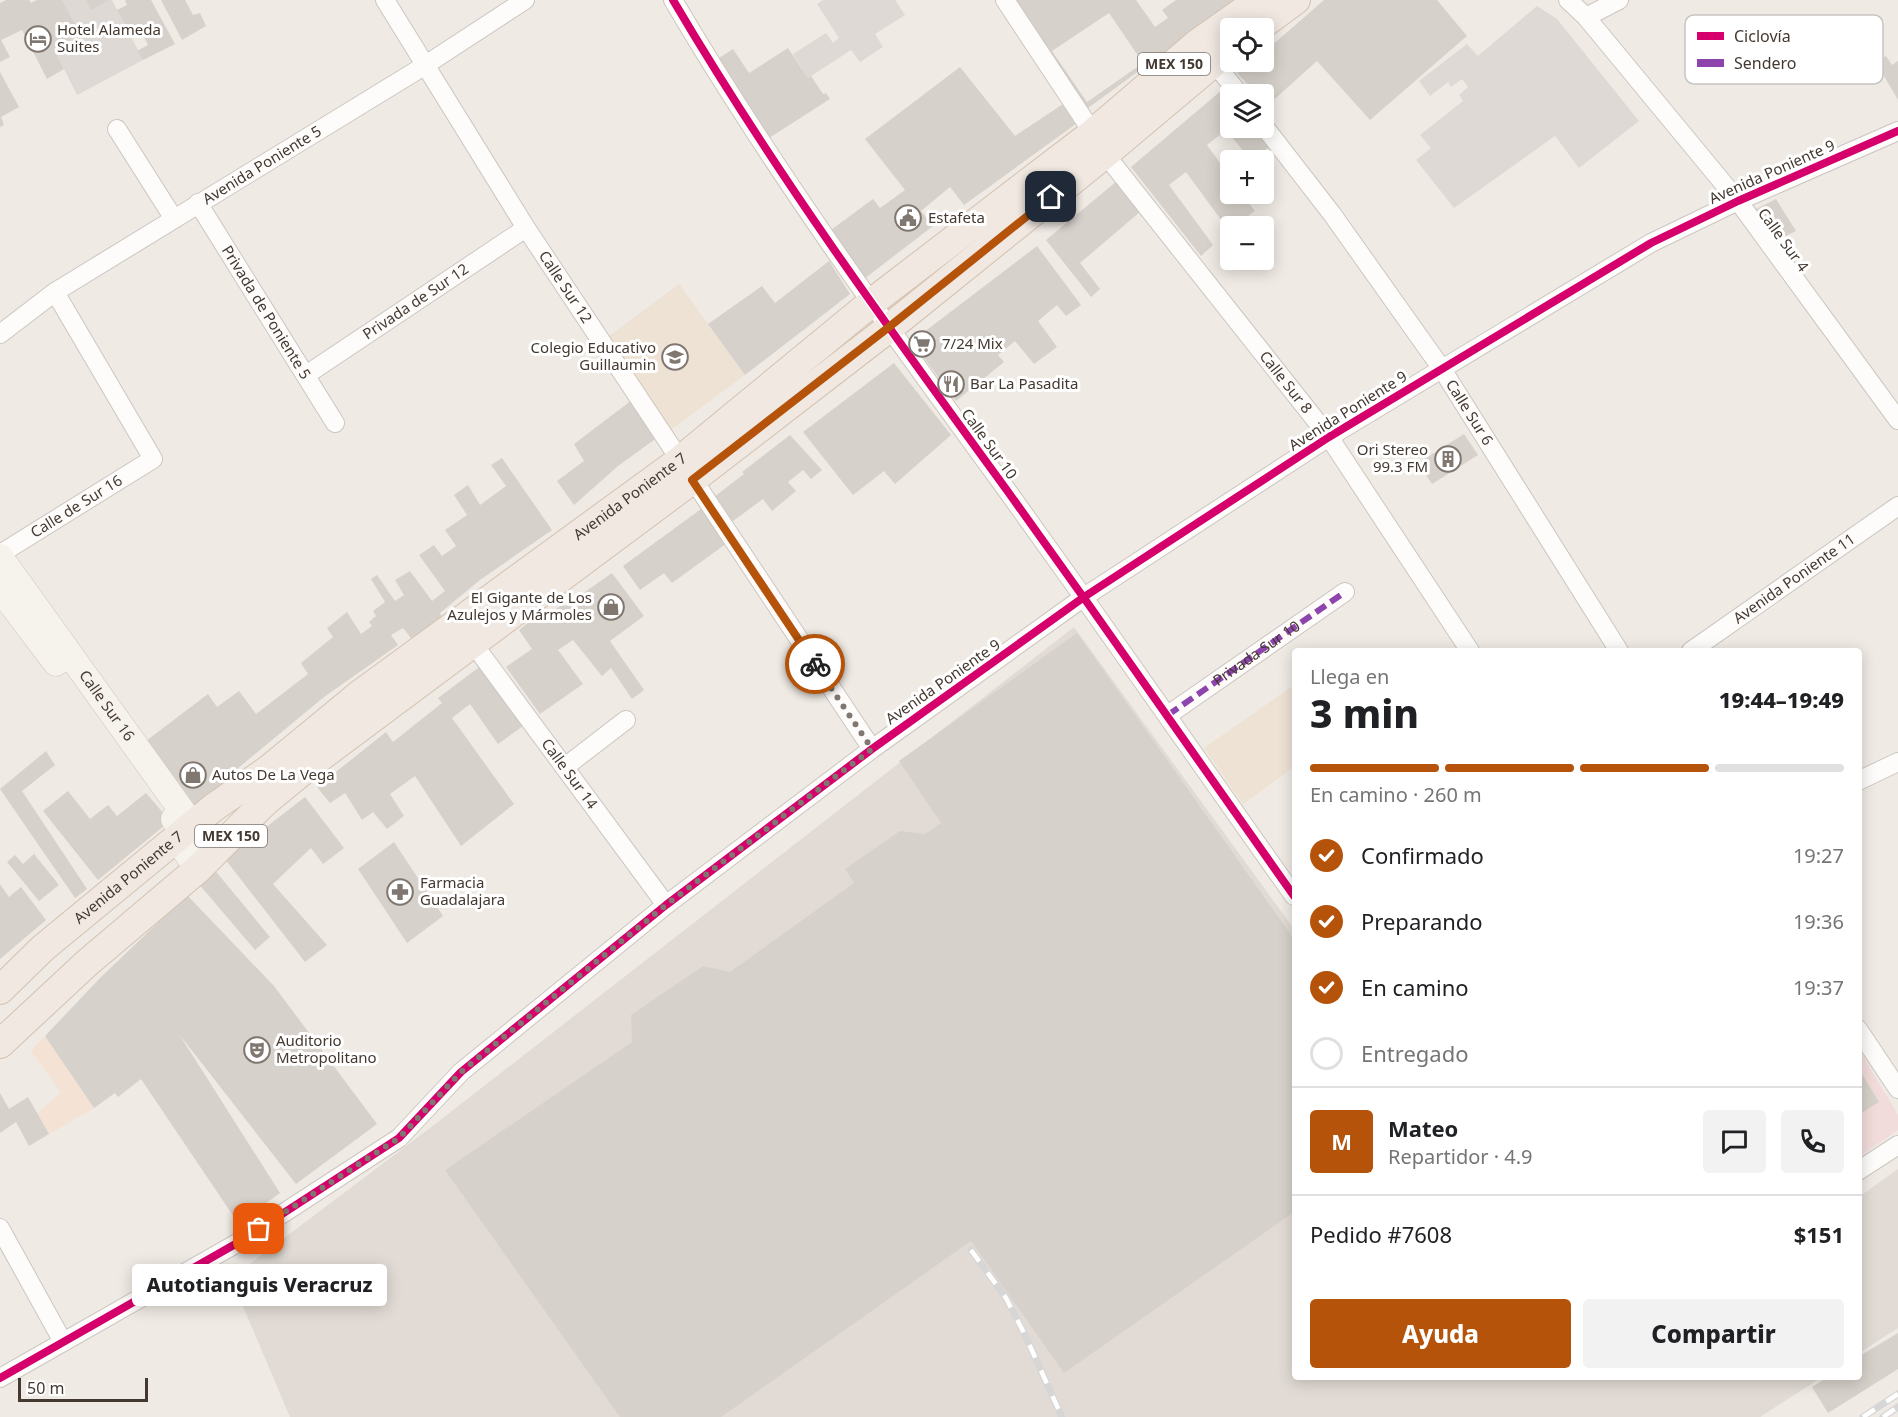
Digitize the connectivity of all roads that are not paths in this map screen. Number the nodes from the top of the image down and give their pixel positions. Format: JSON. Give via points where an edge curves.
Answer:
{"nodes":[{"id":1,"x":385,"y":0,"type":"edge"},
{"id":2,"x":525,"y":0,"type":"edge"},
{"id":3,"x":673,"y":0,"type":"edge"},
{"id":4,"x":1005,"y":0,"type":"edge"},
{"id":5,"x":1259,"y":0,"type":"edge"},
{"id":6,"x":1296,"y":0,"type":"edge"},
{"id":7,"x":1568,"y":0,"type":"edge"},
{"id":8,"x":1618,"y":0,"type":"edge"},
{"id":9,"x":1586,"y":17,"type":"junction"},
{"id":10,"x":1272,"y":18,"type":"edge"},
{"id":11,"x":1214,"y":51,"type":"edge"},
{"id":12,"x":424,"y":66,"type":"junction"},
{"id":13,"x":1233,"y":84,"type":"edge"},
{"id":14,"x":117,"y":129,"type":"dead end"},
{"id":15,"x":1898,"y":131,"type":"edge"},
{"id":16,"x":1273,"y":138,"type":"edge"},
{"id":17,"x":1099,"y":143,"type":"junction"},
{"id":18,"x":1738,"y":201,"type":"junction"},
{"id":19,"x":198,"y":203,"type":"junction"},
{"id":20,"x":174,"y":219,"type":"junction"},
{"id":21,"x":526,"y":228,"type":"junction"},
{"id":22,"x":55,"y":292,"type":"junction"},
{"id":23,"x":871,"y":303,"type":"junction"},
{"id":24,"x":889,"y":327,"type":"junction"},
{"id":25,"x":0,"y":334,"type":"edge"},
{"id":26,"x":1442,"y":369,"type":"junction"},
{"id":27,"x":306,"y":375,"type":"junction"},
{"id":28,"x":1898,"y":420,"type":"edge"},
{"id":29,"x":335,"y":423,"type":"dead end"},
{"id":30,"x":1329,"y":437,"type":"junction"},
{"id":31,"x":685,"y":471,"type":"junction"},
{"id":32,"x":1898,"y":506,"type":"edge"},
{"id":33,"x":0,"y":555,"type":"edge"},
{"id":34,"x":0,"y":589,"type":"edge"},
{"id":35,"x":1345,"y":592,"type":"dead end"},
{"id":36,"x":1084,"y":597,"type":"junction"},
{"id":37,"x":472,"y":642,"type":"junction"},
{"id":38,"x":1468,"y":648,"type":"edge"},
{"id":39,"x":1617,"y":648,"type":"edge"},
{"id":40,"x":1695,"y":648,"type":"edge"},
{"id":41,"x":1168,"y":715,"type":"junction"},
{"id":42,"x":627,"y":720,"type":"dead end"},
{"id":43,"x":872,"y":749,"type":"junction"},
{"id":44,"x":1897,"y":765,"type":"edge"},
{"id":45,"x":565,"y":767,"type":"junction"},
{"id":46,"x":1862,"y":779,"type":"edge"},
{"id":47,"x":195,"y":846,"type":"junction"},
{"id":48,"x":1292,"y":894,"type":"edge"},
{"id":49,"x":666,"y":905,"type":"junction"},
{"id":50,"x":0,"y":990,"type":"edge"},
{"id":51,"x":1862,"y":1035,"type":"edge"},
{"id":52,"x":0,"y":1044,"type":"edge"},
{"id":53,"x":1898,"y":1089,"type":"edge"},
{"id":54,"x":1898,"y":1145,"type":"edge"},
{"id":55,"x":1862,"y":1168,"type":"edge"},
{"id":56,"x":0,"y":1228,"type":"edge"},
{"id":57,"x":63,"y":1342,"type":"junction"},
{"id":58,"x":0,"y":1378,"type":"edge"}],
"edges":[{"from":1,"to":12,"type":"street","name":"Calle Sur 12"},
{"from":2,"to":12,"type":"street","name":"Avenida Poniente 5"},
{"from":3,"to":23,"type":"street","name":"Calle Sur 10","via":[[708,60]]},
{"from":4,"to":17,"type":"street","name":"Calle Sur 8"},
{"from":5,"to":11,"type":"main road","name":"Avenida Poniente 7","number":"MEX 150"},
{"from":6,"to":10,"type":"main road"},
{"from":7,"to":9,"type":"street","name":"Calle Sur 4"},
{"from":8,"to":9,"type":"street"},
{"from":9,"to":18,"type":"street","name":"Calle Sur 4"},
{"from":11,"to":13,"type":"street"},
{"from":11,"to":17,"type":"main road","name":"Avenida Poniente 7","number":"MEX 150"},
{"from":12,"to":19,"type":"street","name":"Avenida Poniente 5"},
{"from":12,"to":21,"type":"street","name":"Calle Sur 12"},
{"from":14,"to":20,"type":"street"},
{"from":15,"to":18,"type":"street","name":"Avenida Poniente 9"},
{"from":16,"to":26,"type":"street","name":"Calle Sur 6"},
{"from":17,"to":23,"type":"main road","name":"Avenida Poniente 7","number":"MEX 150"},
{"from":17,"to":24,"type":"main road","name":"Avenida Poniente 7","number":"MEX 150"},
{"from":17,"to":30,"type":"street","name":"Calle Sur 8"},
{"from":18,"to":26,"type":"street","name":"Avenida Poniente 9","via":[[1651,243]]},
{"from":18,"to":28,"type":"street","name":"Calle Sur 4"},
{"from":19,"to":20,"type":"street","name":"Avenida Poniente 5"},
{"from":19,"to":27,"type":"street","name":"Privada de Poniente 5"},
{"from":20,"to":22,"type":"street","name":"Avenida Poniente 5"},
{"from":21,"to":27,"type":"street","name":"Privada de Sur 12"},
{"from":21,"to":31,"type":"street","name":"Calle Sur 12"},
{"from":22,"to":25,"type":"street","name":"Avenida Poniente 5"},
{"from":22,"to":33,"type":"street","name":"Calle de Sur 16","via":[[153,459]]},
{"from":23,"to":24,"type":"street","name":"Calle Sur 10"},
{"from":23,"to":31,"type":"main road","name":"Avenida Poniente 7","number":"MEX 150"},
{"from":24,"to":31,"type":"main road","name":"Avenida Poniente 7","number":"MEX 150"},
{"from":24,"to":36,"type":"street","name":"Calle Sur 10"},
{"from":26,"to":30,"type":"street","name":"Avenida Poniente 9"},
{"from":26,"to":39,"type":"street","name":"Calle Sur 6"},
{"from":27,"to":29,"type":"street","name":"Privada de Poniente 5"},
{"from":30,"to":36,"type":"street","name":"Avenida Poniente 9"},
{"from":30,"to":38,"type":"street","name":"Calle Sur 8"},
{"from":31,"to":37,"type":"main road","name":"Avenida Poniente 7","number":"MEX 150"},
{"from":31,"to":43,"type":"street","name":"Calle Sur 12"},
{"from":31,"to":47,"type":"main road","name":"Avenida Poniente 7","number":"MEX 150","via":[[360,694],[279,762],[213,808]]},
{"from":32,"to":40,"type":"street","name":"Avenida Poniente 11"},
{"from":33,"to":47,"type":"main road","name":"Calle Sur 16"},
{"from":34,"to":47,"type":"main road","name":"Calle Sur 16"},
{"from":35,"to":41,"type":"street","name":"Privada Sur 10"},
{"from":36,"to":41,"type":"street","name":"Calle Sur 10"},
{"from":36,"to":43,"type":"street","name":"Avenida Poniente 9"},
{"from":37,"to":45,"type":"street","name":"Calle Sur 14"},
{"from":37,"to":47,"type":"main road","name":"Avenida Poniente 7","number":"MEX 150","via":[[266,802]]},
{"from":41,"to":48,"type":"street","name":"Calle Sur 10"},
{"from":42,"to":45,"type":"street"},
{"from":43,"to":49,"type":"street","name":"Avenida Poniente 9"},
{"from":44,"to":46,"type":"street"},
{"from":45,"to":49,"type":"street","name":"Calle Sur 14"},
{"from":47,"to":50,"type":"main road","name":"Avenida Poniente 7","number":"MEX 150","via":[[43,948]]},
{"from":47,"to":52,"type":"main road","via":[[97,939],[87,963]]},
{"from":49,"to":57,"type":"street","name":"Avenida Poniente 9","via":[[461,1072],[399,1138],[239,1242]]},
{"from":51,"to":53,"type":"street"},
{"from":54,"to":55,"type":"street"},
{"from":56,"to":57,"type":"street"},
{"from":57,"to":58,"type":"street","name":"Avenida Poniente 9"}]}
